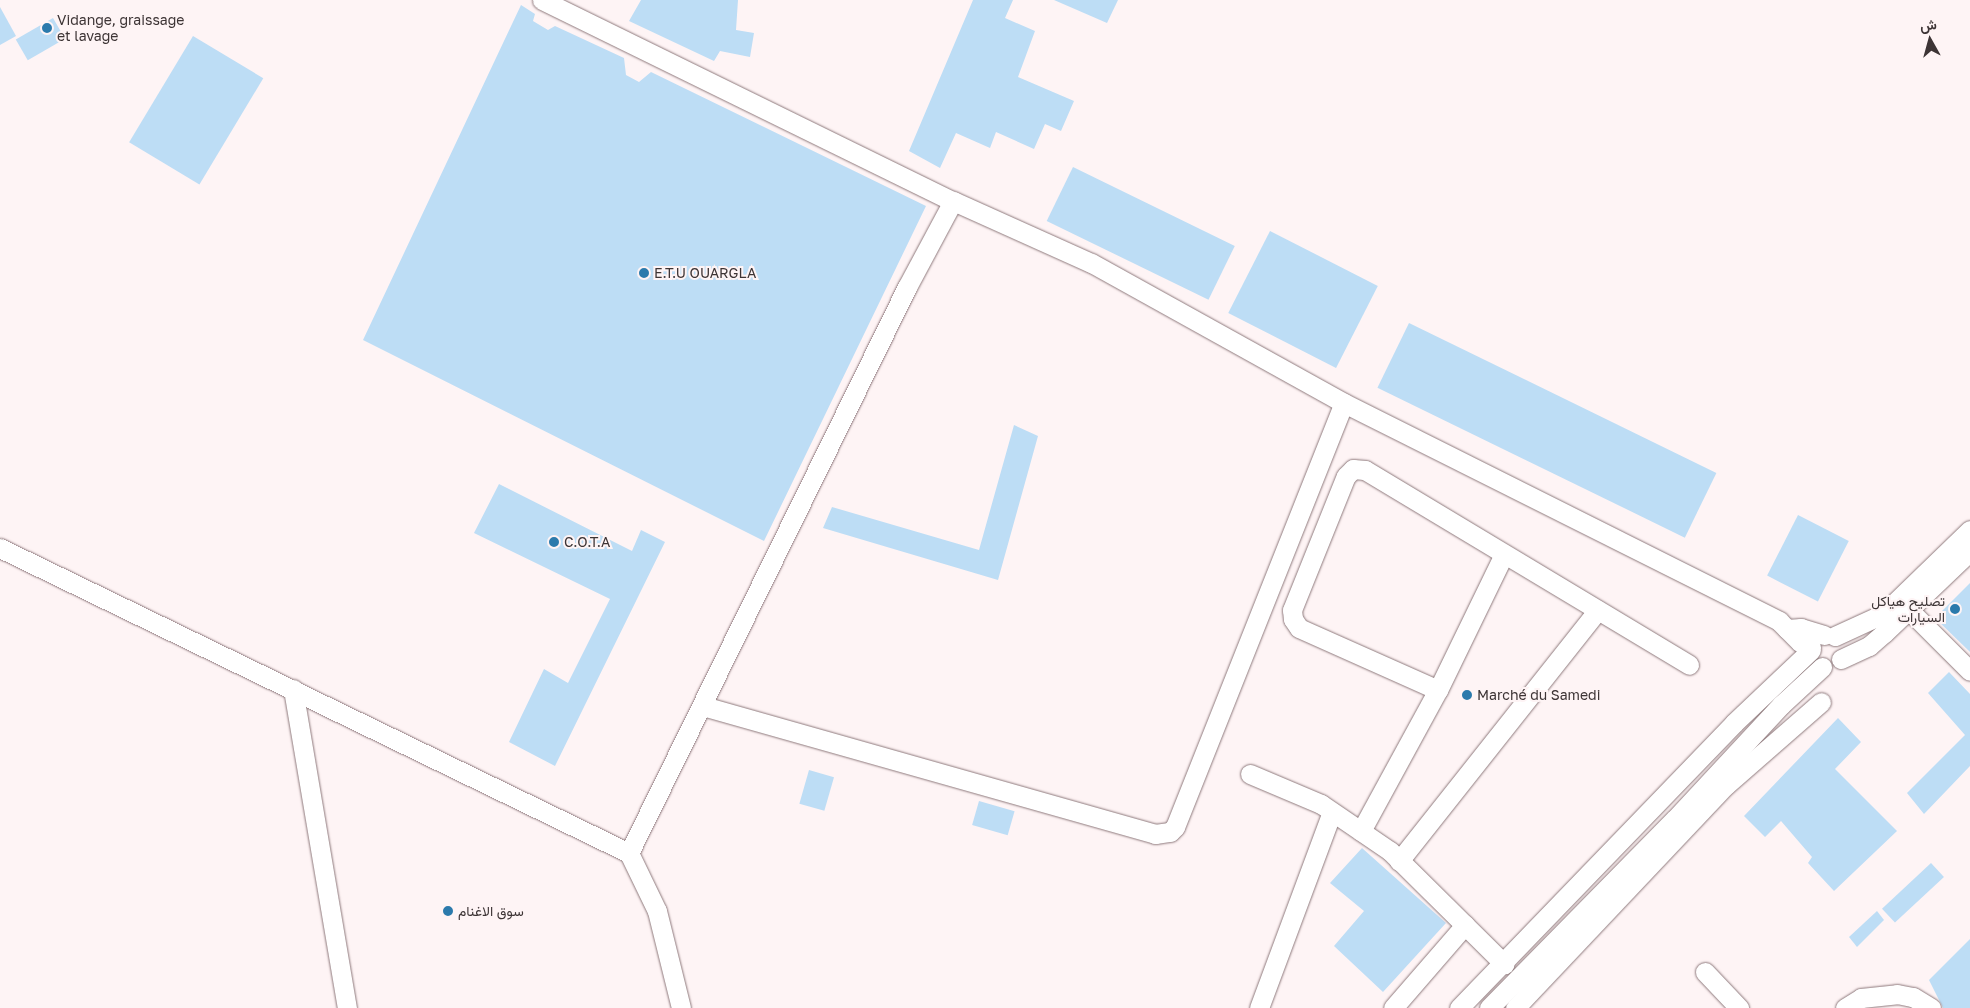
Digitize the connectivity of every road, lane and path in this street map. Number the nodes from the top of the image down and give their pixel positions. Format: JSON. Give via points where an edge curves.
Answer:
{"nodes":[{"id":1,"x":542,"y":0,"type":"edge"},
{"id":2,"x":953,"y":201,"type":"junction"},
{"id":3,"x":1344,"y":403,"type":"junction"},
{"id":4,"x":1970,"y":530,"type":"edge"},
{"id":5,"x":0,"y":548,"type":"edge"},
{"id":6,"x":1970,"y":551,"type":"edge"},
{"id":7,"x":1504,"y":554,"type":"junction"},
{"id":8,"x":1902,"y":606,"type":"junction"},
{"id":9,"x":1598,"y":610,"type":"junction"},
{"id":10,"x":1783,"y":625,"type":"junction"},
{"id":11,"x":1820,"y":642,"type":"junction"},
{"id":12,"x":1841,"y":659,"type":"junction"},
{"id":13,"x":1690,"y":665,"type":"dead end"},
{"id":14,"x":1822,"y":666,"type":"junction"},
{"id":15,"x":1787,"y":671,"type":"junction"},
{"id":16,"x":1970,"y":671,"type":"edge"},
{"id":17,"x":293,"y":689,"type":"junction"},
{"id":18,"x":1438,"y":690,"type":"junction"},
{"id":19,"x":1820,"y":702,"type":"dead end"},
{"id":20,"x":703,"y":706,"type":"junction"},
{"id":21,"x":1250,"y":774,"type":"dead end"},
{"id":22,"x":1720,"y":779,"type":"junction"},
{"id":23,"x":1678,"y":783,"type":"junction"},
{"id":24,"x":1693,"y":797,"type":"junction"},
{"id":25,"x":1332,"y":812,"type":"junction"},
{"id":26,"x":1360,"y":831,"type":"junction"},
{"id":27,"x":629,"y":853,"type":"junction"},
{"id":28,"x":1400,"y":861,"type":"junction"},
{"id":29,"x":1465,"y":925,"type":"junction"},
{"id":30,"x":1524,"y":943,"type":"junction"},
{"id":31,"x":1546,"y":962,"type":"junction"},
{"id":32,"x":1504,"y":964,"type":"junction"},
{"id":33,"x":1705,"y":972,"type":"dead end"},
{"id":34,"x":347,"y":1008,"type":"edge"},
{"id":35,"x":681,"y":1008,"type":"edge"},
{"id":36,"x":1259,"y":1008,"type":"edge"},
{"id":37,"x":1393,"y":1008,"type":"edge"},
{"id":38,"x":1459,"y":1008,"type":"edge"},
{"id":39,"x":1489,"y":1008,"type":"edge"},
{"id":40,"x":1515,"y":1008,"type":"edge"},
{"id":41,"x":1738,"y":1008,"type":"edge"},
{"id":42,"x":1845,"y":1008,"type":"edge"},
{"id":43,"x":1931,"y":1008,"type":"edge"}],
"edges":[{"from":1,"to":2,"type":"street"},
{"from":2,"to":3,"type":"street","via":[[1091,263]]},
{"from":2,"to":20,"type":"street","via":[[907,286]]},
{"from":3,"to":10,"type":"street"},
{"from":3,"to":20,"type":"street","via":[[1175,827],[1170,832],[1155,834]]},
{"from":4,"to":8,"type":"street"},
{"from":5,"to":17,"type":"street"},
{"from":6,"to":8,"type":"street"},
{"from":7,"to":9,"type":"street"},
{"from":7,"to":18,"type":"street"},
{"from":7,"to":18,"type":"street","via":[[1365,470],[1353,469],[1346,476],[1292,610],[1293,619],[1299,628]]},
{"from":8,"to":11,"type":"street"},
{"from":8,"to":12,"type":"street","via":[[1869,646]]},
{"from":8,"to":16,"type":"street"},
{"from":9,"to":13,"type":"street"},
{"from":9,"to":28,"type":"street"},
{"from":10,"to":11,"type":"street","via":[[1801,628]]},
{"from":10,"to":15,"type":"street","via":[[1790,650]]},
{"from":11,"to":12,"type":"street","via":[[1842,644]]},
{"from":11,"to":14,"type":"street","via":[[1814,660]]},
{"from":11,"to":15,"type":"street"},
{"from":12,"to":14,"type":"street","via":[[1833,666]]},
{"from":14,"to":22,"type":"street"},
{"from":15,"to":23,"type":"street"},
{"from":17,"to":27,"type":"street"},
{"from":17,"to":34,"type":"street"},
{"from":18,"to":26,"type":"street"},
{"from":19,"to":22,"type":"street"},
{"from":20,"to":27,"type":"street"},
{"from":21,"to":25,"type":"street"},
{"from":22,"to":24,"type":"street"},
{"from":22,"to":31,"type":"street"},
{"from":23,"to":24,"type":"street"},
{"from":23,"to":30,"type":"street"},
{"from":24,"to":31,"type":"street"},
{"from":25,"to":26,"type":"street"},
{"from":25,"to":36,"type":"street"},
{"from":26,"to":28,"type":"street"},
{"from":27,"to":35,"type":"street","via":[[657,911]]},
{"from":28,"to":29,"type":"street"},
{"from":29,"to":32,"type":"street"},
{"from":29,"to":37,"type":"street"},
{"from":30,"to":31,"type":"street"},
{"from":30,"to":32,"type":"street"},
{"from":31,"to":39,"type":"street"},
{"from":31,"to":40,"type":"street"},
{"from":32,"to":38,"type":"street"},
{"from":33,"to":41,"type":"street"},
{"from":42,"to":43,"type":"street","via":[[1861,998],[1897,994],[1913,997]]}]}
